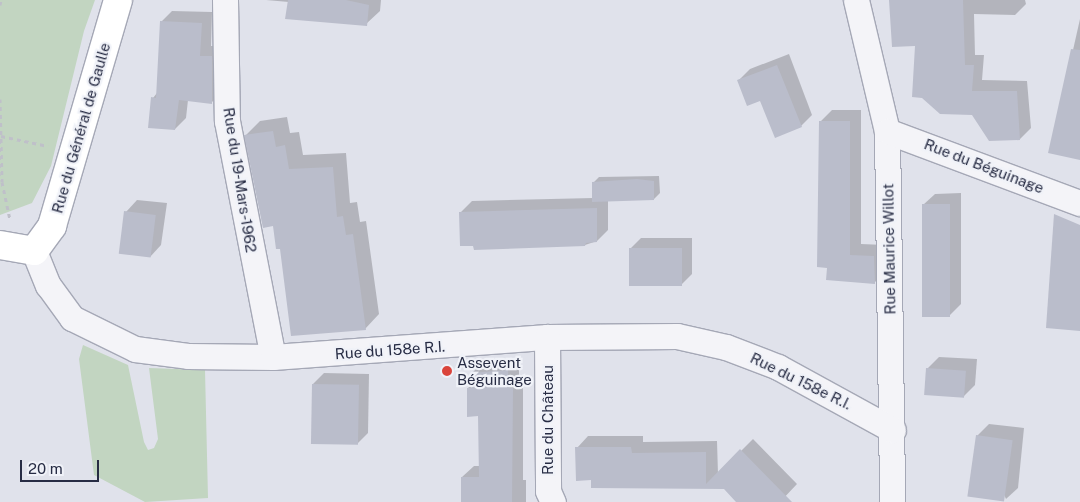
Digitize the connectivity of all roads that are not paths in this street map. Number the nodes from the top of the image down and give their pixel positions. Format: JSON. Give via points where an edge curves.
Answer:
{"nodes":[{"id":1,"x":118,"y":0,"type":"edge"},
{"id":2,"x":225,"y":0,"type":"edge"},
{"id":3,"x":856,"y":0,"type":"edge"},
{"id":4,"x":887,"y":131,"type":"junction"},
{"id":5,"x":1080,"y":203,"type":"edge"},
{"id":6,"x":15,"y":247,"type":"edge"},
{"id":7,"x":547,"y":337,"type":"junction"},
{"id":8,"x":273,"y":357,"type":"junction"},
{"id":9,"x":893,"y":430,"type":"junction"},
{"id":10,"x":552,"y":502,"type":"edge"},
{"id":11,"x":892,"y":502,"type":"edge"}],
"edges":[{"from":1,"to":6,"type":"street","name":"Rue du Général de Gaulle","via":[[52,226]]},
{"from":2,"to":8,"type":"street","name":"Rue du 19-Mars-1962","via":[[227,121]]},
{"from":3,"to":4,"type":"street","name":"Rue Maurice Willot"},
{"from":4,"to":5,"type":"street","name":"Rue du Béguinage"},
{"from":4,"to":9,"type":"street","name":"Rue Maurice Willot"},
{"from":6,"to":8,"type":"street","name":"Rue du 158e R.I.","via":[[72,318],[134,348],[188,356]]},
{"from":7,"to":8,"type":"street","name":"Rue du 158e R.I."},
{"from":7,"to":9,"type":"street","name":"Rue du 158e R.I.","via":[[677,336],[726,347],[778,367]]},
{"from":7,"to":10,"type":"street","name":"Rue du Château","via":[[548,491]]},
{"from":9,"to":11,"type":"street","name":"Rue Maurice Willot"}]}
